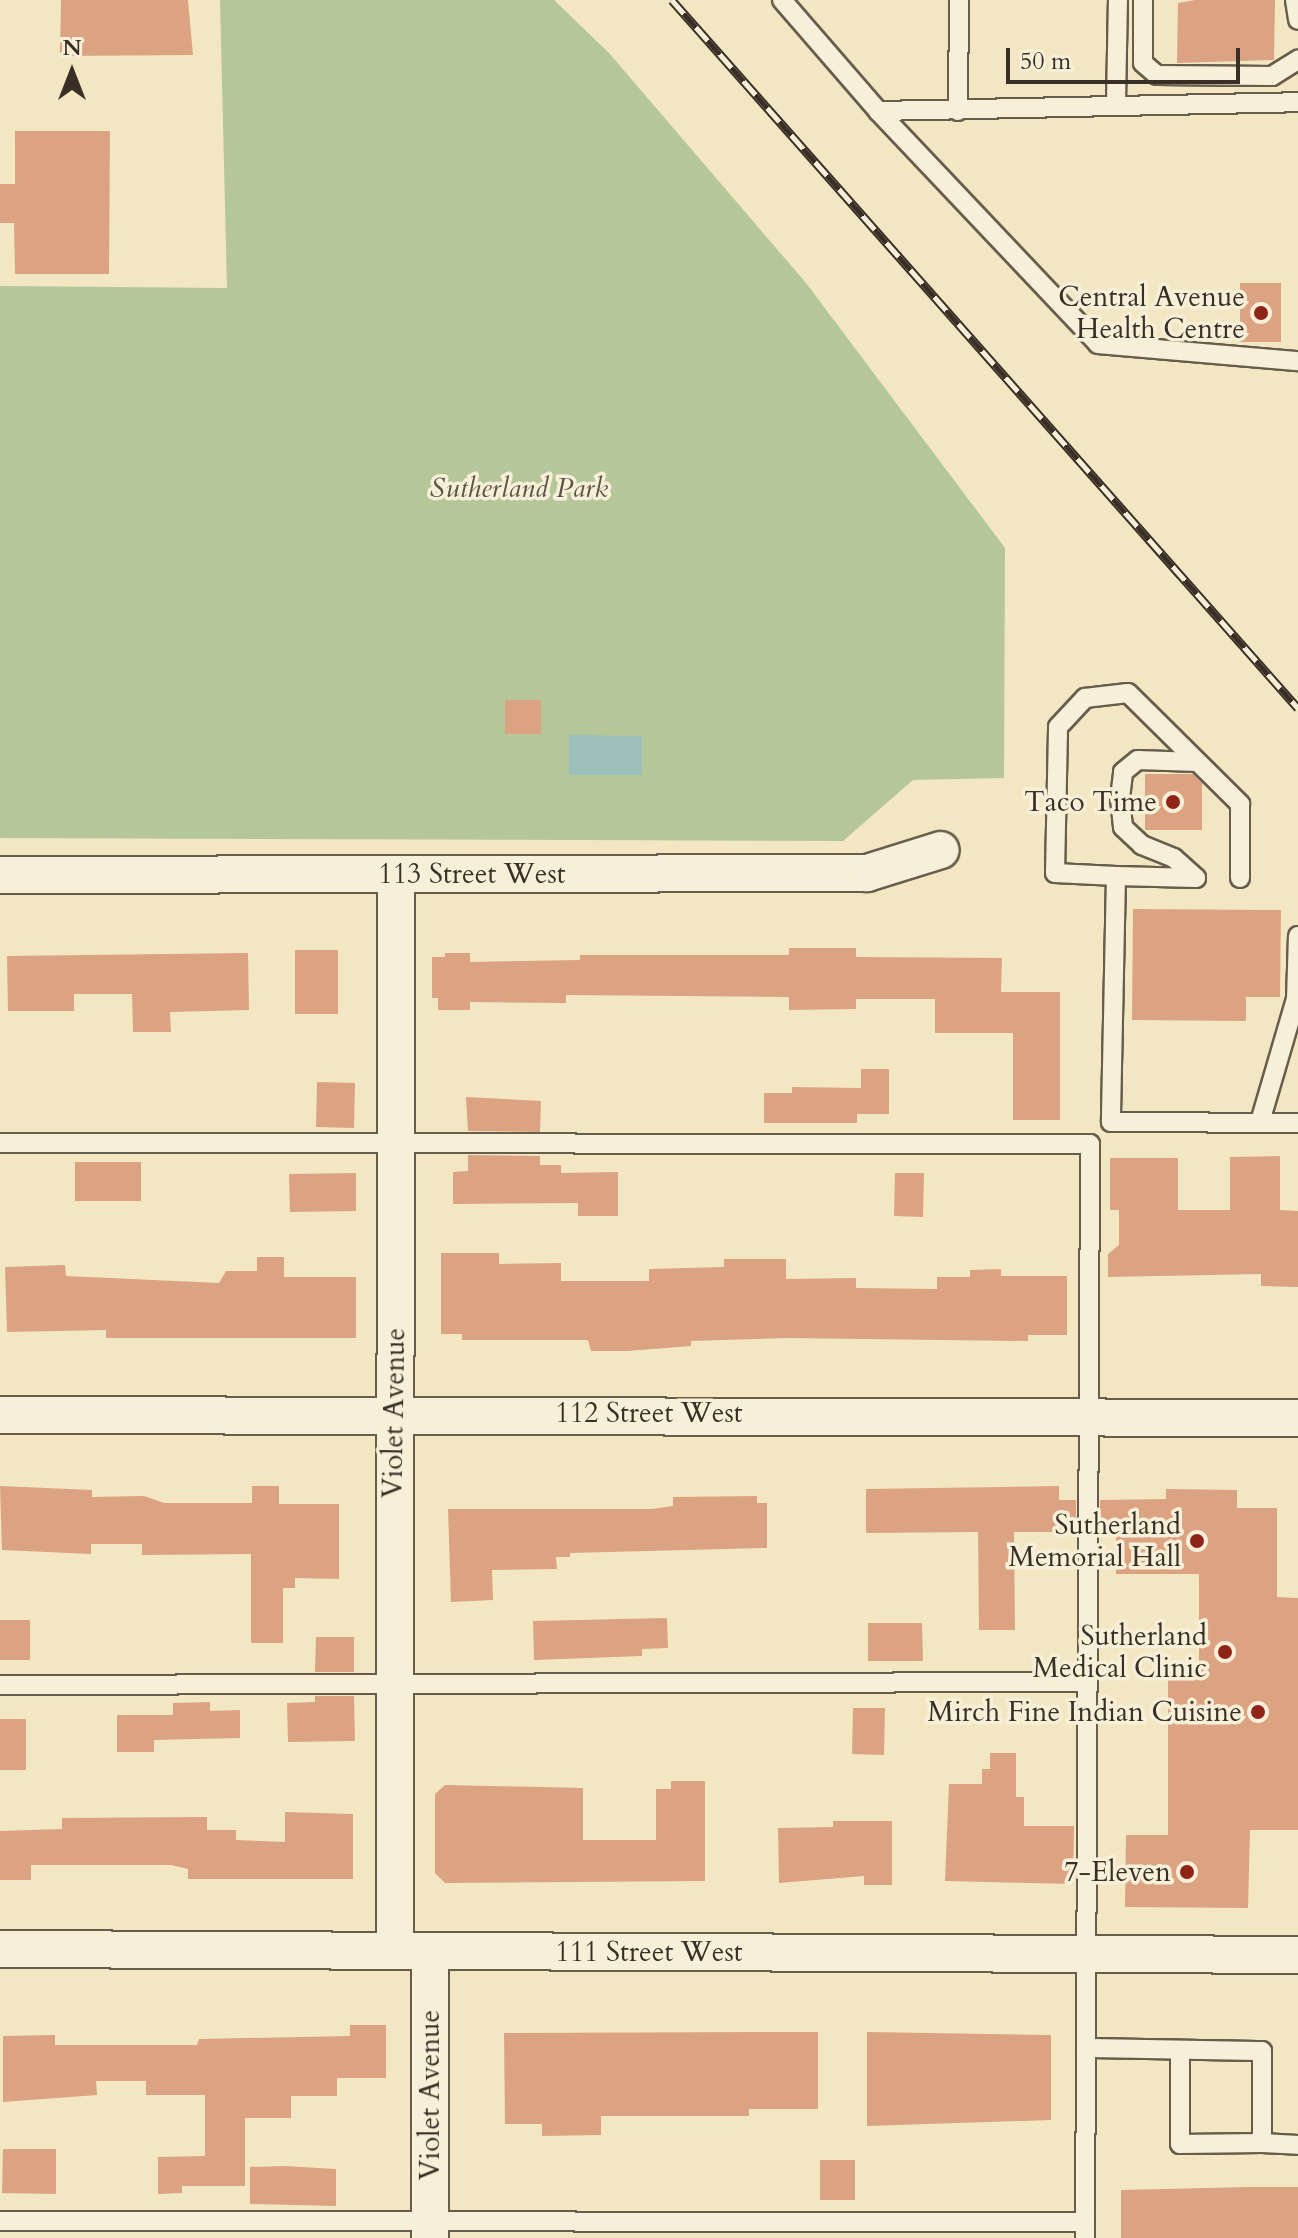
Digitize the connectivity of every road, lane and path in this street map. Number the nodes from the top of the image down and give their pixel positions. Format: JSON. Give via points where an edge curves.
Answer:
{"nodes":[{"id":1,"x":782,"y":0,"type":"edge"},
{"id":2,"x":959,"y":0,"type":"edge"},
{"id":3,"x":1118,"y":0,"type":"edge"},
{"id":4,"x":1143,"y":0,"type":"edge"},
{"id":5,"x":1295,"y":0,"type":"edge"},
{"id":6,"x":1298,"y":20,"type":"edge"},
{"id":7,"x":1298,"y":60,"type":"edge"},
{"id":8,"x":1116,"y":102,"type":"junction"},
{"id":9,"x":1298,"y":102,"type":"edge"},
{"id":10,"x":878,"y":111,"type":"junction"},
{"id":11,"x":958,"y":111,"type":"junction"},
{"id":12,"x":1298,"y":361,"type":"edge"},
{"id":13,"x":1197,"y":762,"type":"junction"},
{"id":14,"x":941,"y":850,"type":"dead end"},
{"id":15,"x":396,"y":874,"type":"junction"},
{"id":16,"x":0,"y":875,"type":"edge"},
{"id":17,"x":1116,"y":876,"type":"junction"},
{"id":18,"x":1240,"y":878,"type":"dead end"},
{"id":19,"x":1298,"y":936,"type":"edge"},
{"id":20,"x":1260,"y":1122,"type":"junction"},
{"id":21,"x":1298,"y":1123,"type":"edge"},
{"id":22,"x":0,"y":1143,"type":"edge"},
{"id":23,"x":396,"y":1144,"type":"junction"},
{"id":24,"x":393,"y":1413,"type":"junction"},
{"id":25,"x":1090,"y":1414,"type":"junction"},
{"id":26,"x":0,"y":1415,"type":"edge"},
{"id":27,"x":1298,"y":1418,"type":"edge"},
{"id":28,"x":1088,"y":1682,"type":"junction"},
{"id":29,"x":0,"y":1685,"type":"edge"},
{"id":30,"x":391,"y":1686,"type":"junction"},
{"id":31,"x":0,"y":1949,"type":"edge"},
{"id":32,"x":412,"y":1951,"type":"junction"},
{"id":33,"x":1087,"y":1954,"type":"junction"},
{"id":34,"x":1298,"y":1955,"type":"edge"},
{"id":35,"x":1086,"y":2048,"type":"junction"},
{"id":36,"x":1180,"y":2050,"type":"junction"},
{"id":37,"x":1262,"y":2143,"type":"junction"},
{"id":38,"x":1298,"y":2145,"type":"edge"},
{"id":39,"x":0,"y":2221,"type":"edge"},
{"id":40,"x":430,"y":2230,"type":"edge"},
{"id":41,"x":1085,"y":2230,"type":"edge"}],
"edges":[{"from":1,"to":10,"type":"lane"},
{"from":2,"to":11,"type":"lane"},
{"from":3,"to":8,"type":"lane"},
{"from":4,"to":7,"type":"lane","via":[[1143,63],[1157,75],[1272,76]]},
{"from":5,"to":6,"type":"lane"},
{"from":8,"to":9,"type":"lane"},
{"from":8,"to":11,"type":"lane"},
{"from":10,"to":11,"type":"lane"},
{"from":10,"to":12,"type":"lane","via":[[1098,344]]},
{"from":13,"to":17,"type":"lane","via":[[1138,760],[1123,772],[1120,798],[1123,827],[1196,878]]},
{"from":13,"to":17,"type":"lane","via":[[1128,693],[1085,698],[1058,727],[1055,873]]},
{"from":13,"to":18,"type":"lane","via":[[1240,804]]},
{"from":14,"to":15,"type":"street","name":"113 Street West","via":[[867,873]]},
{"from":15,"to":16,"type":"street","name":"113 Street West"},
{"from":15,"to":23,"type":"street","name":"Violet Avenue"},
{"from":17,"to":20,"type":"lane","via":[[1111,1122]]},
{"from":19,"to":20,"type":"lane","via":[[1296,999]]},
{"from":20,"to":21,"type":"lane"},
{"from":22,"to":23,"type":"lane"},
{"from":23,"to":24,"type":"street","name":"Violet Avenue"},
{"from":23,"to":25,"type":"lane","via":[[1090,1144]]},
{"from":24,"to":25,"type":"street","name":"112 Street West"},
{"from":24,"to":26,"type":"street","name":"112 Street West"},
{"from":24,"to":30,"type":"street","name":"Violet Avenue"},
{"from":25,"to":27,"type":"street","name":"112 Street West"},
{"from":25,"to":28,"type":"lane"},
{"from":28,"to":30,"type":"lane"},
{"from":28,"to":33,"type":"lane"},
{"from":29,"to":30,"type":"lane"},
{"from":30,"to":32,"type":"street","name":"Violet Avenue"},
{"from":31,"to":32,"type":"street","name":"111 Street West"},
{"from":32,"to":33,"type":"street","name":"111 Street West"},
{"from":32,"to":40,"type":"street","name":"Violet Avenue"},
{"from":33,"to":34,"type":"street","name":"111 Street West"},
{"from":33,"to":35,"type":"lane"},
{"from":35,"to":36,"type":"lane"},
{"from":35,"to":41,"type":"lane"},
{"from":36,"to":37,"type":"lane","via":[[1262,2051]]},
{"from":36,"to":37,"type":"lane","via":[[1180,2144]]},
{"from":37,"to":38,"type":"lane"},
{"from":39,"to":40,"type":"lane"},
{"from":40,"to":41,"type":"lane"}]}
